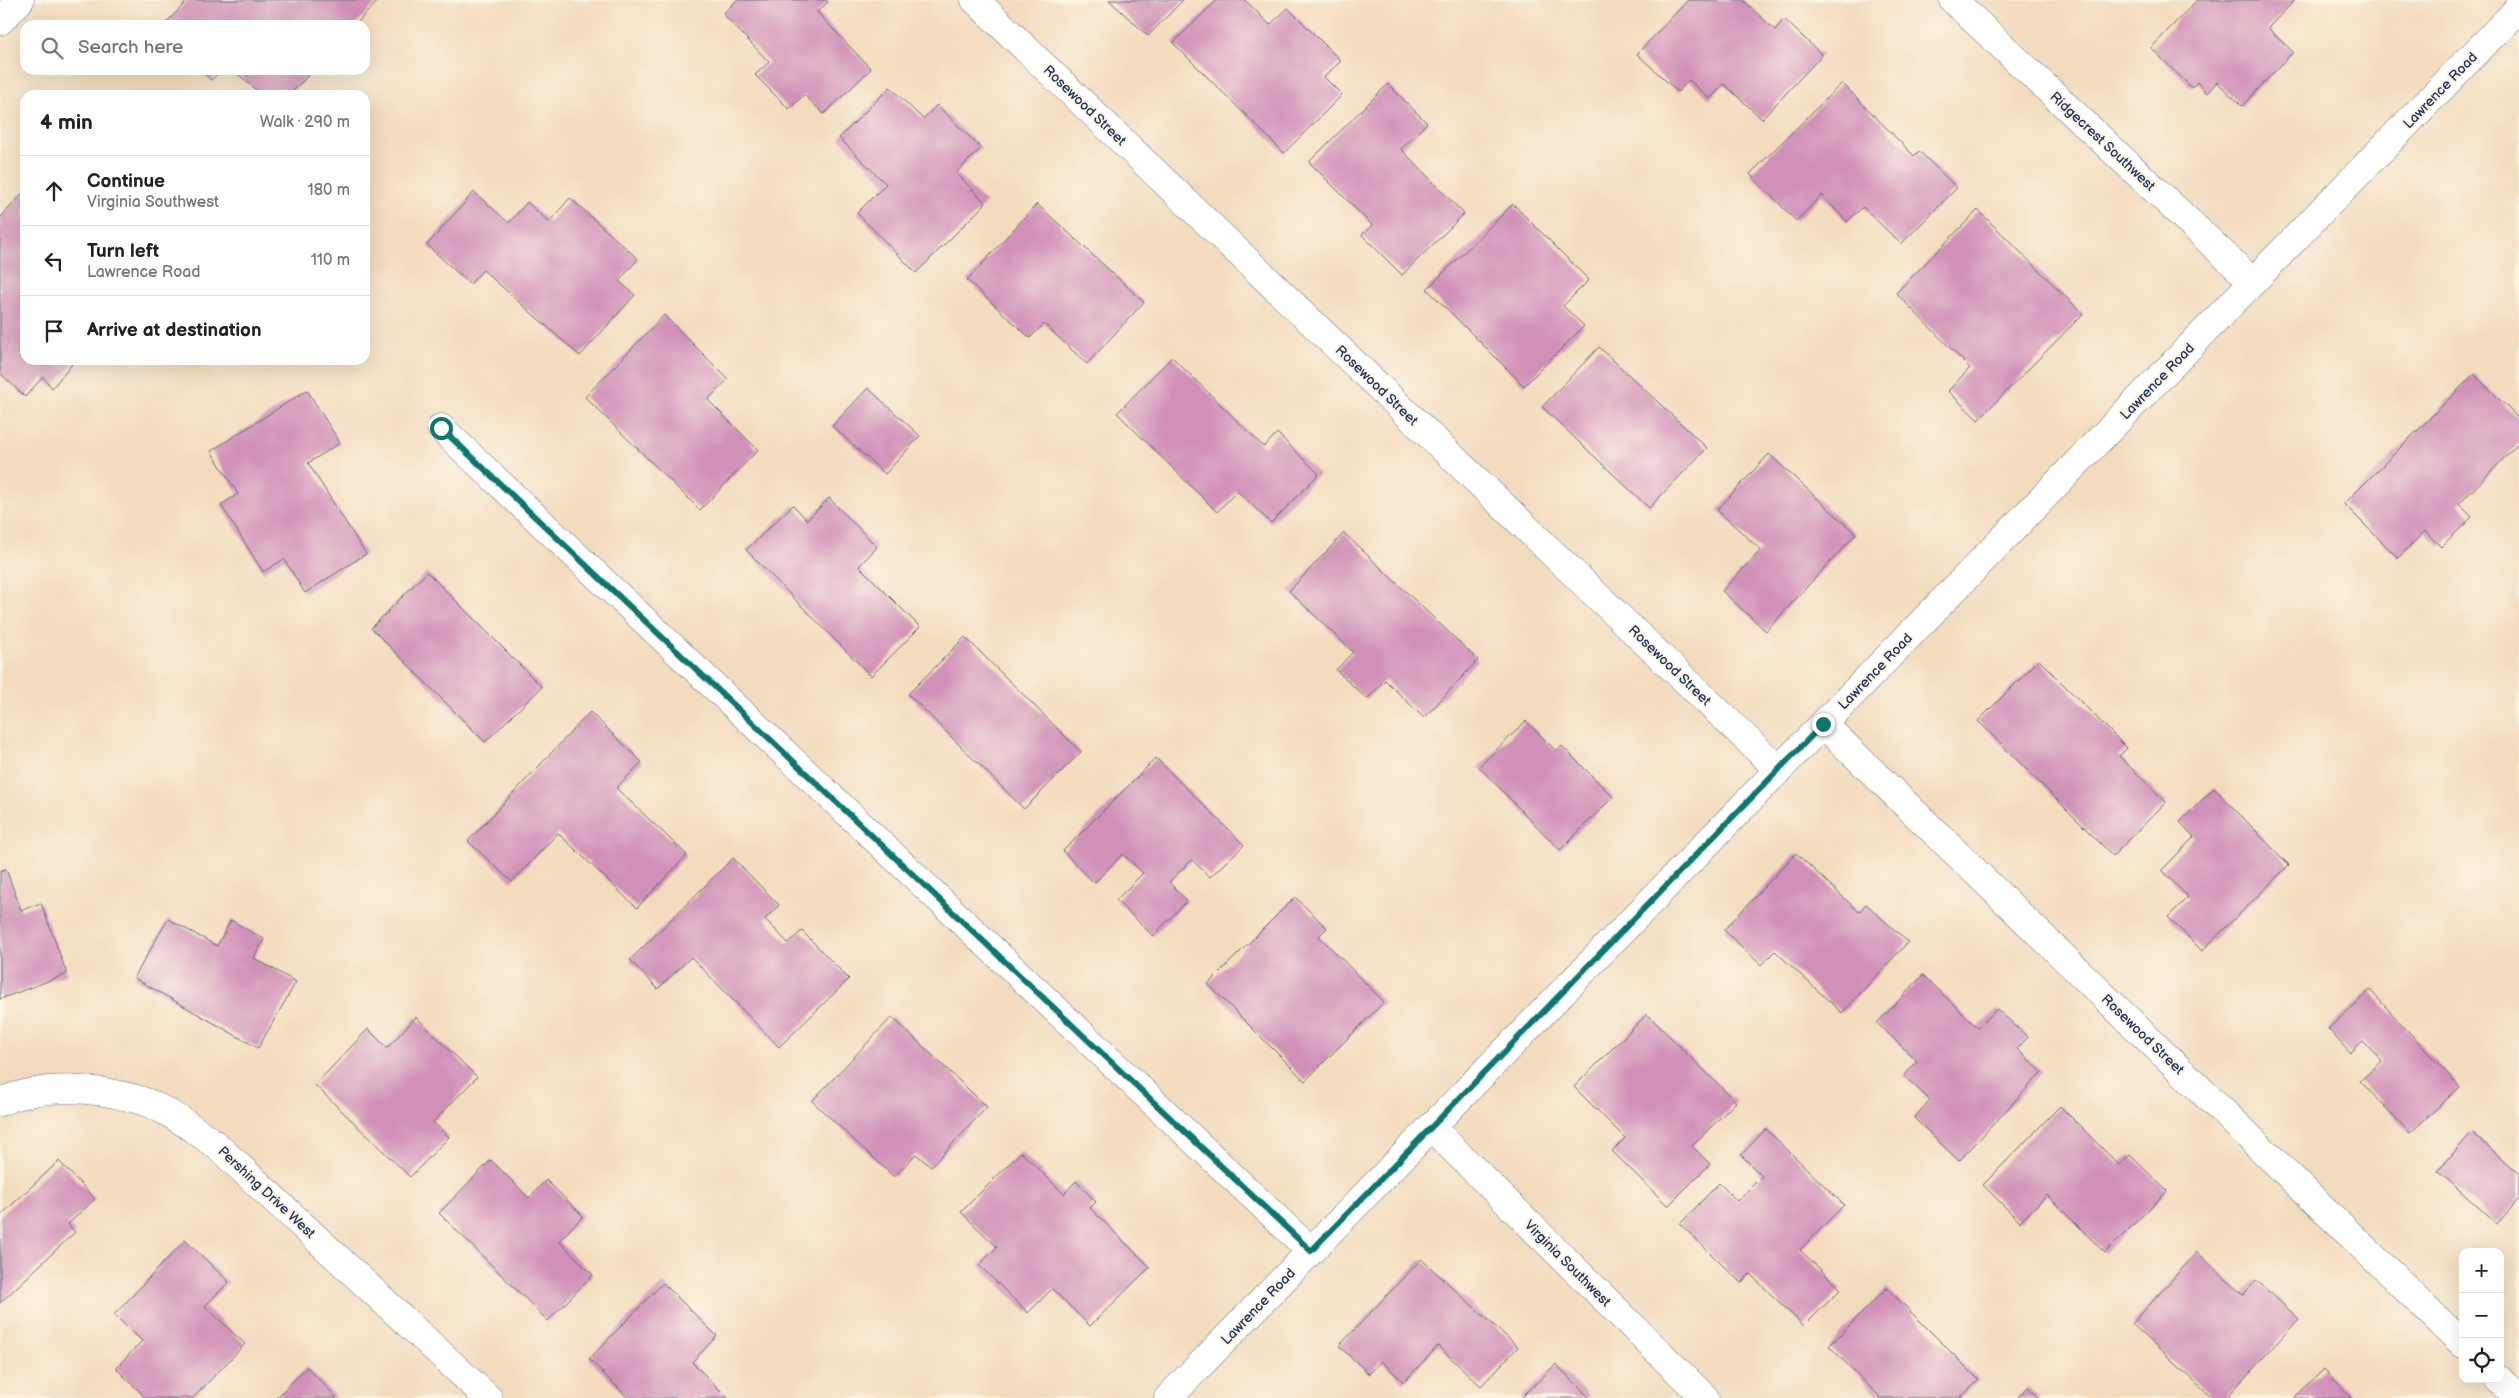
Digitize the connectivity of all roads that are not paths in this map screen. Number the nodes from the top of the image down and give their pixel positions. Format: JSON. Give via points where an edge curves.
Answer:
{"nodes":[{"id":1,"x":20,"y":0,"type":"edge"},
{"id":2,"x":975,"y":0,"type":"edge"},
{"id":3,"x":1953,"y":0,"type":"edge"},
{"id":4,"x":2519,"y":8,"type":"edge"},
{"id":5,"x":0,"y":21,"type":"edge"},
{"id":6,"x":2253,"y":282,"type":"junction"},
{"id":7,"x":441,"y":428,"type":"dead end"},
{"id":8,"x":1823,"y":724,"type":"junction"},
{"id":9,"x":1779,"y":770,"type":"junction"},
{"id":10,"x":0,"y":1102,"type":"edge"},
{"id":11,"x":1431,"y":1127,"type":"junction"},
{"id":12,"x":1311,"y":1251,"type":"junction"},
{"id":13,"x":2459,"y":1340,"type":"edge"},
{"id":14,"x":2504,"y":1383,"type":"edge"},
{"id":15,"x":488,"y":1398,"type":"edge"},
{"id":16,"x":1168,"y":1398,"type":"edge"},
{"id":17,"x":1705,"y":1398,"type":"edge"},
{"id":18,"x":2519,"y":1398,"type":"edge"}],
"edges":[{"from":1,"to":5,"type":"street"},
{"from":2,"to":9,"type":"street","name":"Rosewood Street"},
{"from":3,"to":6,"type":"street","name":"Ridgecrest Southwest"},
{"from":4,"to":6,"type":"street","name":"Lawrence Road"},
{"from":6,"to":8,"type":"street","name":"Lawrence Road"},
{"from":7,"to":12,"type":"street"},
{"from":8,"to":9,"type":"street","name":"Lawrence Road"},
{"from":8,"to":13,"type":"street","name":"Rosewood Street"},
{"from":9,"to":11,"type":"street","name":"Lawrence Road"},
{"from":10,"to":15,"type":"street","name":"Pershing Drive West","via":[[55,1088],[100,1092],[138,1099],[182,1121],[216,1145]]},
{"from":11,"to":12,"type":"street","name":"Lawrence Road"},
{"from":11,"to":17,"type":"street","name":"Virginia Southwest"},
{"from":12,"to":16,"type":"street","name":"Lawrence Road"},
{"from":14,"to":18,"type":"street"}]}
